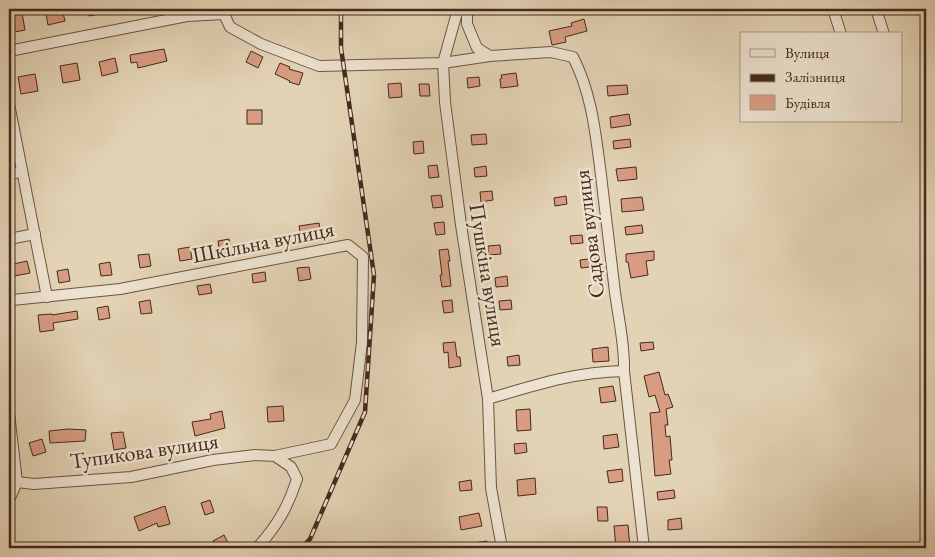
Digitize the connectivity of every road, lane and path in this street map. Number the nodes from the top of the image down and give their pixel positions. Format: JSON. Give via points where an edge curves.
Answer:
{"nodes":[{"id":1,"x":458,"y":9,"type":"edge"},
{"id":2,"x":467,"y":9,"type":"edge"},
{"id":3,"x":833,"y":9,"type":"edge"},
{"id":4,"x":876,"y":9,"type":"edge"},
{"id":5,"x":225,"y":11,"type":"edge"},
{"id":6,"x":840,"y":32,"type":"edge"},
{"id":7,"x":883,"y":32,"type":"edge"},
{"id":8,"x":9,"y":51,"type":"edge"},
{"id":9,"x":490,"y":56,"type":"junction"},
{"id":10,"x":442,"y":63,"type":"junction"},
{"id":11,"x":9,"y":104,"type":"edge"},
{"id":12,"x":10,"y":119,"type":"edge"},
{"id":13,"x":22,"y":171,"type":"junction"},
{"id":14,"x":9,"y":175,"type":"edge"},
{"id":15,"x":34,"y":234,"type":"junction"},
{"id":16,"x":9,"y":239,"type":"edge"},
{"id":17,"x":47,"y":297,"type":"junction"},
{"id":18,"x":9,"y":304,"type":"edge"},
{"id":19,"x":624,"y":371,"type":"junction"},
{"id":20,"x":488,"y":400,"type":"junction"},
{"id":21,"x":9,"y":414,"type":"edge"},
{"id":22,"x":275,"y":456,"type":"junction"},
{"id":23,"x":13,"y":483,"type":"edge"},
{"id":24,"x":9,"y":500,"type":"edge"},
{"id":25,"x":257,"y":548,"type":"edge"},
{"id":26,"x":502,"y":548,"type":"edge"},
{"id":27,"x":644,"y":548,"type":"edge"}],
"edges":[{"from":1,"to":10,"type":"street","name":"Пушкіна вулиця"},
{"from":2,"to":9,"type":"street","via":[[467,24],[477,48]]},
{"from":3,"to":6,"type":"street"},
{"from":4,"to":7,"type":"street"},
{"from":5,"to":8,"type":"street"},
{"from":5,"to":10,"type":"street","name":"Садова вулиця","via":[[230,28],[261,44],[319,66]]},
{"from":9,"to":10,"type":"street","name":"Садова вулиця"},
{"from":9,"to":19,"type":"street","name":"Садова вулиця","via":[[551,52],[573,58],[582,75],[593,116]]},
{"from":10,"to":20,"type":"street","name":"Пушкіна вулиця","via":[[452,160]]},
{"from":11,"to":12,"type":"street"},
{"from":12,"to":13,"type":"street"},
{"from":13,"to":14,"type":"street"},
{"from":13,"to":15,"type":"street"},
{"from":15,"to":16,"type":"street"},
{"from":15,"to":17,"type":"street"},
{"from":17,"to":18,"type":"street","name":"Шкільна вулиця","via":[[12,300]]},
{"from":17,"to":22,"type":"street","name":"Шкільна вулиця","via":[[120,289],[348,245],[363,257],[362,342],[355,400],[331,444]]},
{"from":19,"to":20,"type":"street","via":[[568,376]]},
{"from":19,"to":27,"type":"street","name":"Садова вулиця"},
{"from":20,"to":26,"type":"street","name":"Пушкіна вулиця","via":[[491,488]]},
{"from":21,"to":23,"type":"street"},
{"from":22,"to":23,"type":"street","name":"Тупикова вулиця","via":[[213,460],[131,477]]},
{"from":22,"to":25,"type":"street","via":[[291,466],[297,479],[289,503],[273,530]]},
{"from":23,"to":24,"type":"street"}]}
